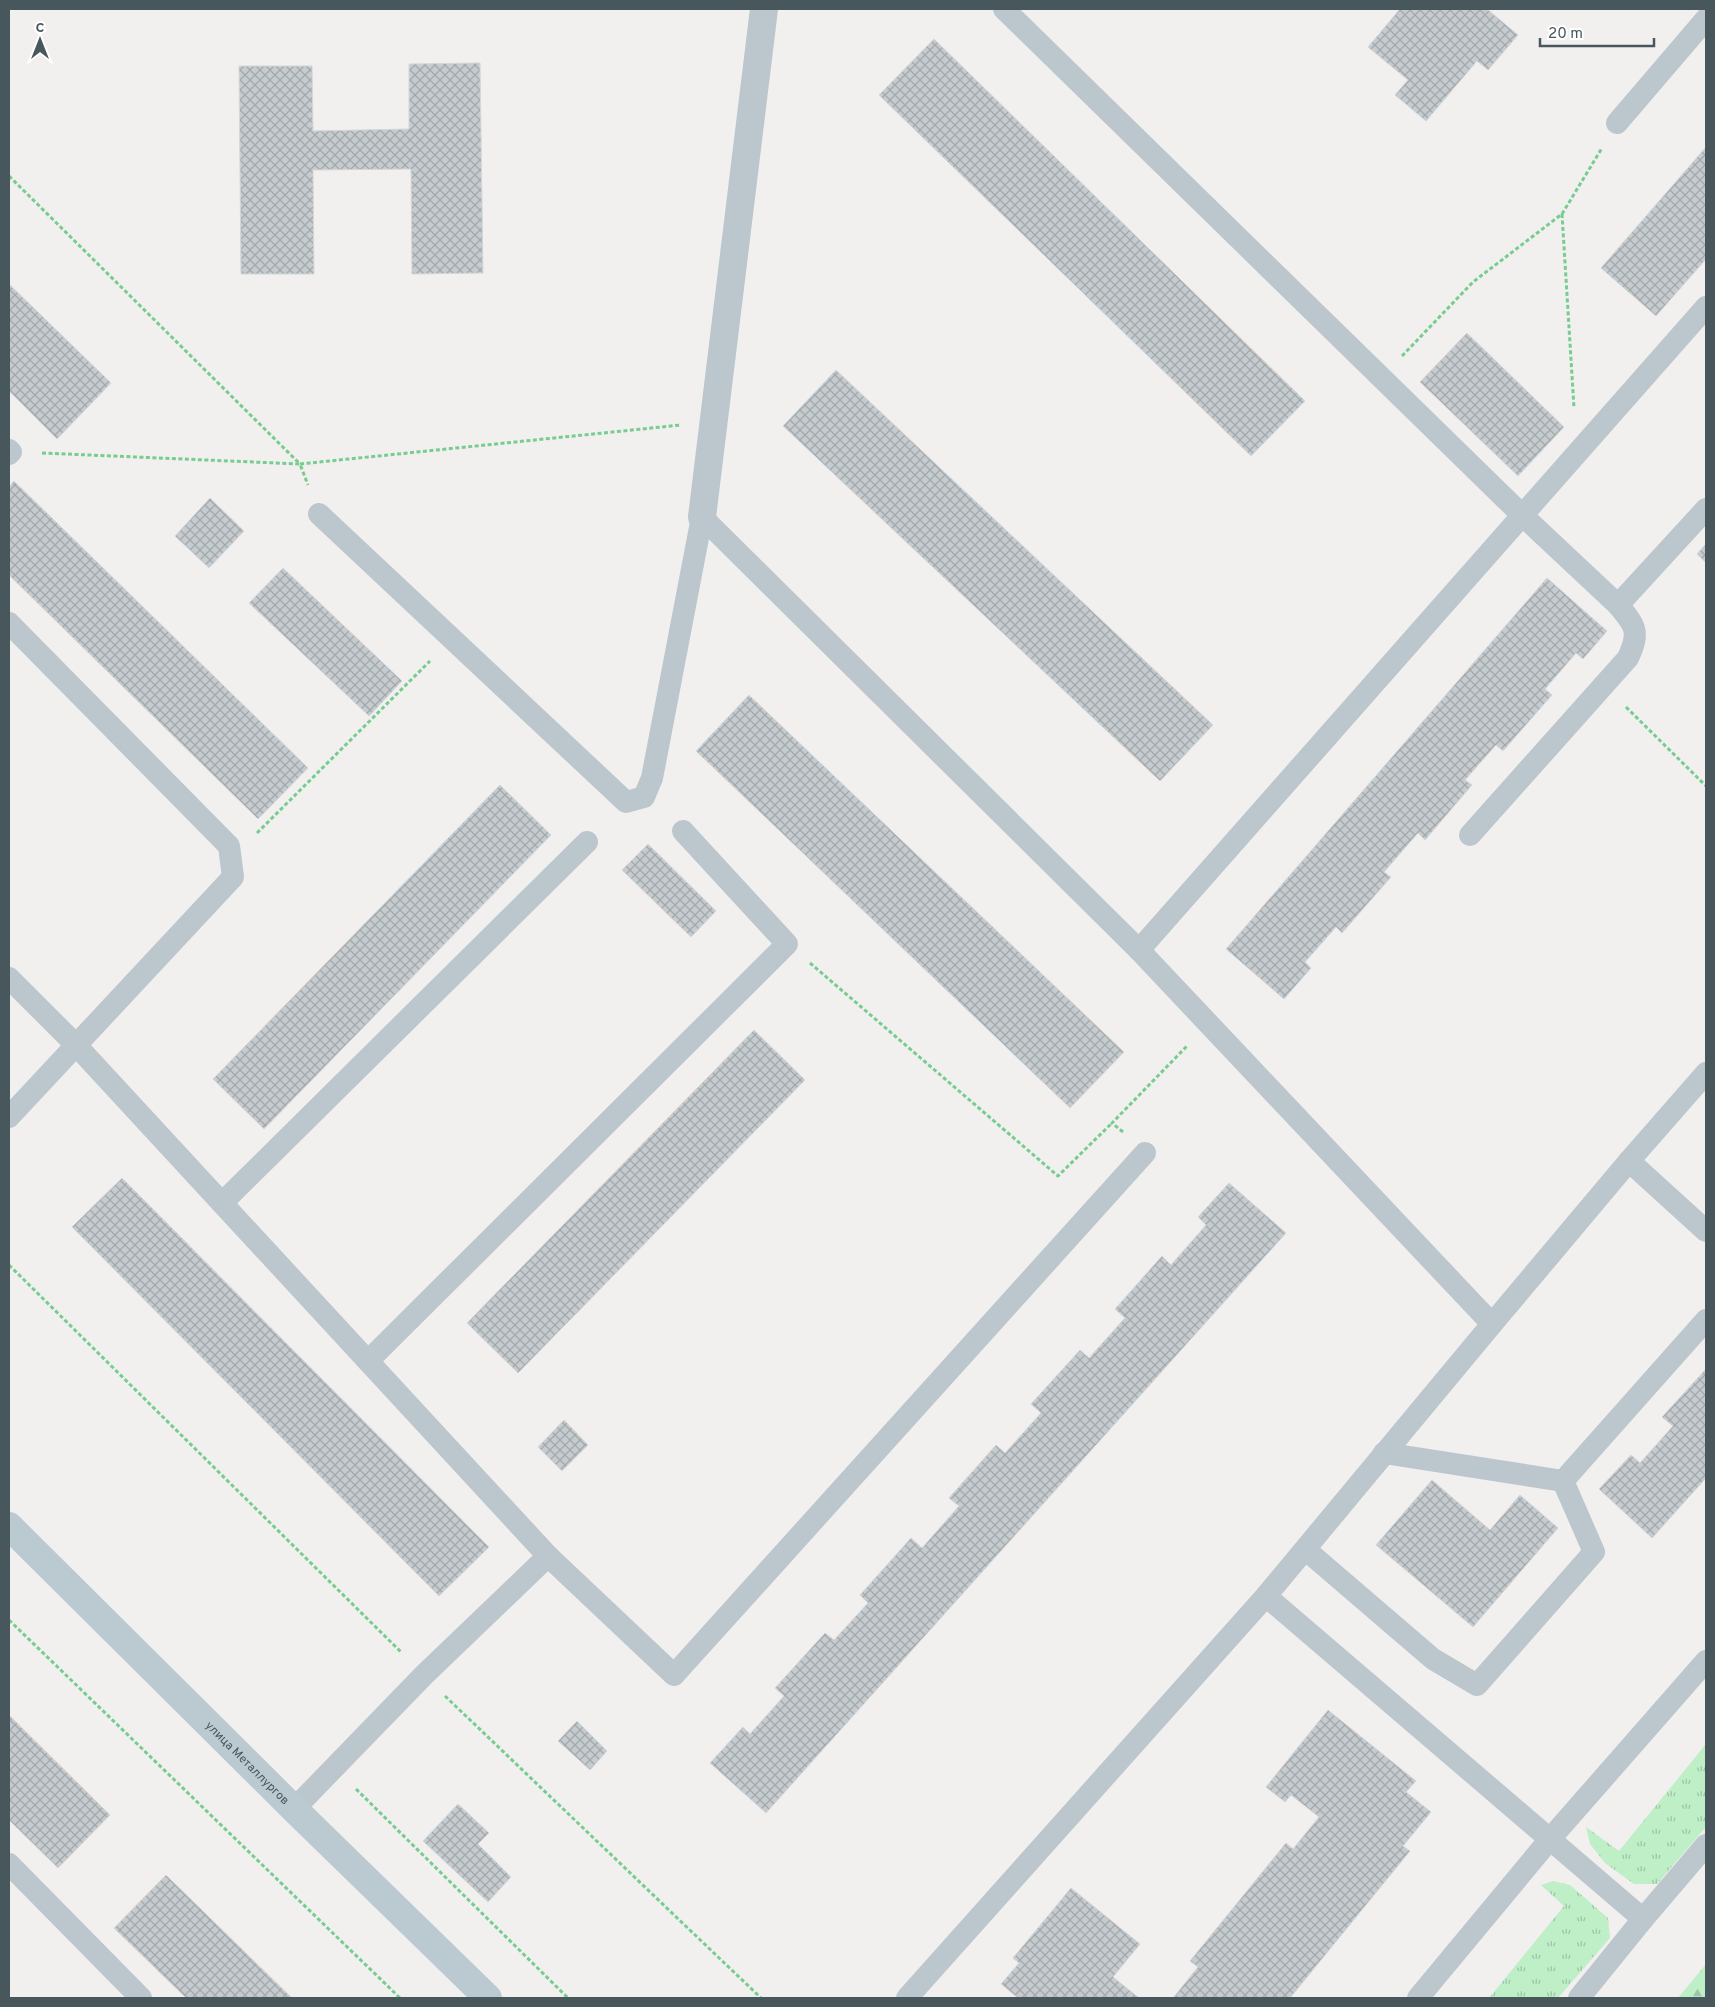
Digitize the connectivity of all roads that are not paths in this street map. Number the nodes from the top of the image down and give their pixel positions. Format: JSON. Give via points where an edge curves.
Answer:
{"nodes":[{"id":1,"x":764,"y":9,"type":"edge"},
{"id":2,"x":1004,"y":9,"type":"edge"},
{"id":3,"x":1706,"y":20,"type":"edge"},
{"id":4,"x":1617,"y":123,"type":"road end"},
{"id":5,"x":1706,"y":307,"type":"edge"},
{"id":6,"x":1706,"y":509,"type":"edge"},
{"id":7,"x":319,"y":514,"type":"dead end"},
{"id":8,"x":1522,"y":515,"type":"junction"},
{"id":9,"x":702,"y":517,"type":"junction"},
{"id":10,"x":1618,"y":605,"type":"junction"},
{"id":11,"x":9,"y":623,"type":"edge"},
{"id":12,"x":683,"y":831,"type":"dead end"},
{"id":13,"x":1470,"y":835,"type":"dead end"},
{"id":14,"x":587,"y":842,"type":"dead end"},
{"id":15,"x":1139,"y":950,"type":"junction"},
{"id":16,"x":9,"y":978,"type":"edge"},
{"id":17,"x":76,"y":1044,"type":"junction"},
{"id":18,"x":1706,"y":1073,"type":"edge"},
{"id":19,"x":9,"y":1117,"type":"edge"},
{"id":20,"x":1145,"y":1153,"type":"road end"},
{"id":21,"x":1629,"y":1161,"type":"junction"},
{"id":22,"x":222,"y":1203,"type":"junction"},
{"id":23,"x":1706,"y":1231,"type":"edge"},
{"id":24,"x":1706,"y":1320,"type":"edge"},
{"id":25,"x":1492,"y":1324,"type":"junction"},
{"id":26,"x":368,"y":1361,"type":"junction"},
{"id":27,"x":1384,"y":1454,"type":"junction"},
{"id":28,"x":1563,"y":1481,"type":"junction"},
{"id":29,"x":9,"y":1526,"type":"edge"},
{"id":30,"x":1306,"y":1550,"type":"junction"},
{"id":31,"x":548,"y":1556,"type":"junction"},
{"id":32,"x":1266,"y":1596,"type":"junction"},
{"id":33,"x":1706,"y":1661,"type":"edge"},
{"id":34,"x":294,"y":1809,"type":"junction"},
{"id":35,"x":1550,"y":1840,"type":"junction"},
{"id":36,"x":1706,"y":1845,"type":"edge"},
{"id":37,"x":9,"y":1864,"type":"edge"},
{"id":38,"x":1643,"y":1919,"type":"junction"},
{"id":39,"x":141,"y":1998,"type":"edge"},
{"id":40,"x":488,"y":1998,"type":"edge"},
{"id":41,"x":907,"y":1998,"type":"edge"},
{"id":42,"x":1418,"y":1998,"type":"edge"},
{"id":43,"x":1579,"y":1998,"type":"edge"}],
"edges":[{"from":1,"to":9,"type":"street"},
{"from":2,"to":8,"type":"lane"},
{"from":3,"to":4,"type":"lane"},
{"from":5,"to":8,"type":"lane"},
{"from":6,"to":10,"type":"lane"},
{"from":7,"to":9,"type":"lane","via":[[626,802],[644,797],[652,778]]},
{"from":8,"to":10,"type":"lane"},
{"from":8,"to":15,"type":"lane"},
{"from":9,"to":15,"type":"lane"},
{"from":10,"to":13,"type":"lane","via":[[1632,621],[1636,641],[1628,658]]},
{"from":11,"to":17,"type":"lane","via":[[228,846],[233,877]]},
{"from":12,"to":26,"type":"lane","via":[[787,944]]},
{"from":14,"to":22,"type":"lane"},
{"from":15,"to":25,"type":"lane"},
{"from":16,"to":17,"type":"lane"},
{"from":17,"to":19,"type":"lane"},
{"from":17,"to":22,"type":"lane"},
{"from":18,"to":21,"type":"lane"},
{"from":20,"to":31,"type":"lane","via":[[674,1675]]},
{"from":21,"to":23,"type":"lane"},
{"from":21,"to":25,"type":"lane"},
{"from":22,"to":26,"type":"lane"},
{"from":24,"to":28,"type":"lane"},
{"from":25,"to":27,"type":"lane"},
{"from":26,"to":31,"type":"lane"},
{"from":27,"to":28,"type":"lane"},
{"from":27,"to":30,"type":"lane"},
{"from":28,"to":30,"type":"lane","via":[[1594,1552],[1477,1685],[1433,1659]]},
{"from":29,"to":34,"type":"main road","name":"улица Металлургов"},
{"from":30,"to":32,"type":"lane"},
{"from":31,"to":34,"type":"lane","via":[[424,1675]]},
{"from":32,"to":35,"type":"lane"},
{"from":32,"to":41,"type":"lane"},
{"from":33,"to":35,"type":"lane"},
{"from":34,"to":40,"type":"main road","name":"улица Металлургов"},
{"from":35,"to":38,"type":"lane"},
{"from":35,"to":42,"type":"lane"},
{"from":36,"to":38,"type":"lane"},
{"from":37,"to":39,"type":"lane"},
{"from":38,"to":43,"type":"lane"}]}
